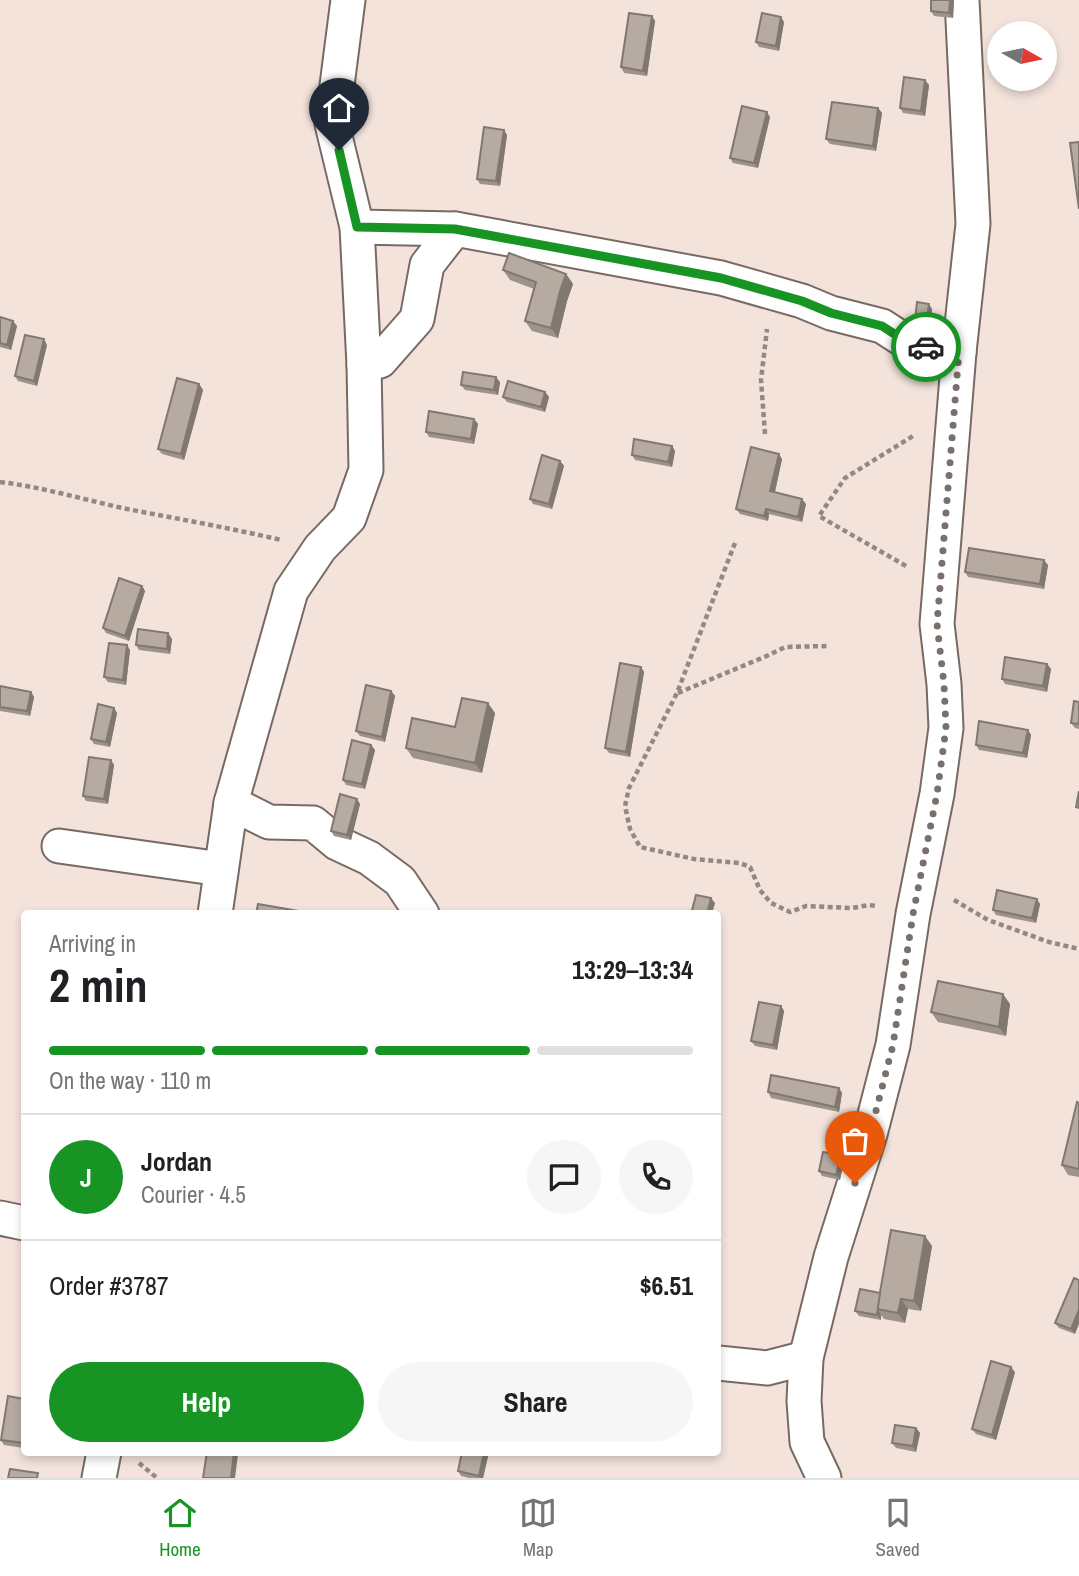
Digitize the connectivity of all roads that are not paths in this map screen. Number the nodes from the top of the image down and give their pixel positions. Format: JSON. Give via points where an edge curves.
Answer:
{"nodes":[{"id":1,"x":348,"y":0,"type":"edge"},
{"id":2,"x":962,"y":0,"type":"edge"},
{"id":3,"x":357,"y":227,"type":"junction"},
{"id":4,"x":455,"y":229,"type":"junction"},
{"id":5,"x":959,"y":352,"type":"junction"},
{"id":6,"x":364,"y":365,"type":"junction"},
{"id":7,"x":231,"y":803,"type":"junction"},
{"id":8,"x":60,"y":846,"type":"dead end"},
{"id":9,"x":221,"y":869,"type":"junction"},
{"id":10,"x":216,"y":910,"type":"edge"},
{"id":11,"x":419,"y":910,"type":"edge"},
{"id":12,"x":0,"y":1219,"type":"edge"},
{"id":13,"x":21,"y":1222,"type":"edge"},
{"id":14,"x":806,"y":1358,"type":"junction"},
{"id":15,"x":721,"y":1363,"type":"edge"},
{"id":16,"x":103,"y":1456,"type":"edge"},
{"id":17,"x":99,"y":1478,"type":"edge"},
{"id":18,"x":824,"y":1478,"type":"edge"}],
"edges":[{"from":1,"to":3,"type":"street","via":[[332,124]]},
{"from":2,"to":5,"type":"street","via":[[972,224]]},
{"from":3,"to":4,"type":"street"},
{"from":3,"to":6,"type":"street"},
{"from":4,"to":5,"type":"street","via":[[721,278],[882,326],[913,346]]},
{"from":4,"to":6,"type":"street","via":[[427,265],[417,319],[380,361]]},
{"from":5,"to":14,"type":"street","via":[[937,624],[946,728],[937,794],[893,1045]]},
{"from":6,"to":7,"type":"street","via":[[366,470],[349,518],[320,548],[291,591]]},
{"from":7,"to":9,"type":"street"},
{"from":7,"to":11,"type":"street","via":[[269,822],[313,823],[400,881]]},
{"from":8,"to":9,"type":"street"},
{"from":9,"to":10,"type":"street"},
{"from":12,"to":13,"type":"street"},
{"from":14,"to":15,"type":"street","via":[[768,1368]]},
{"from":14,"to":18,"type":"street","via":[[807,1442]]},
{"from":16,"to":17,"type":"street"}]}
